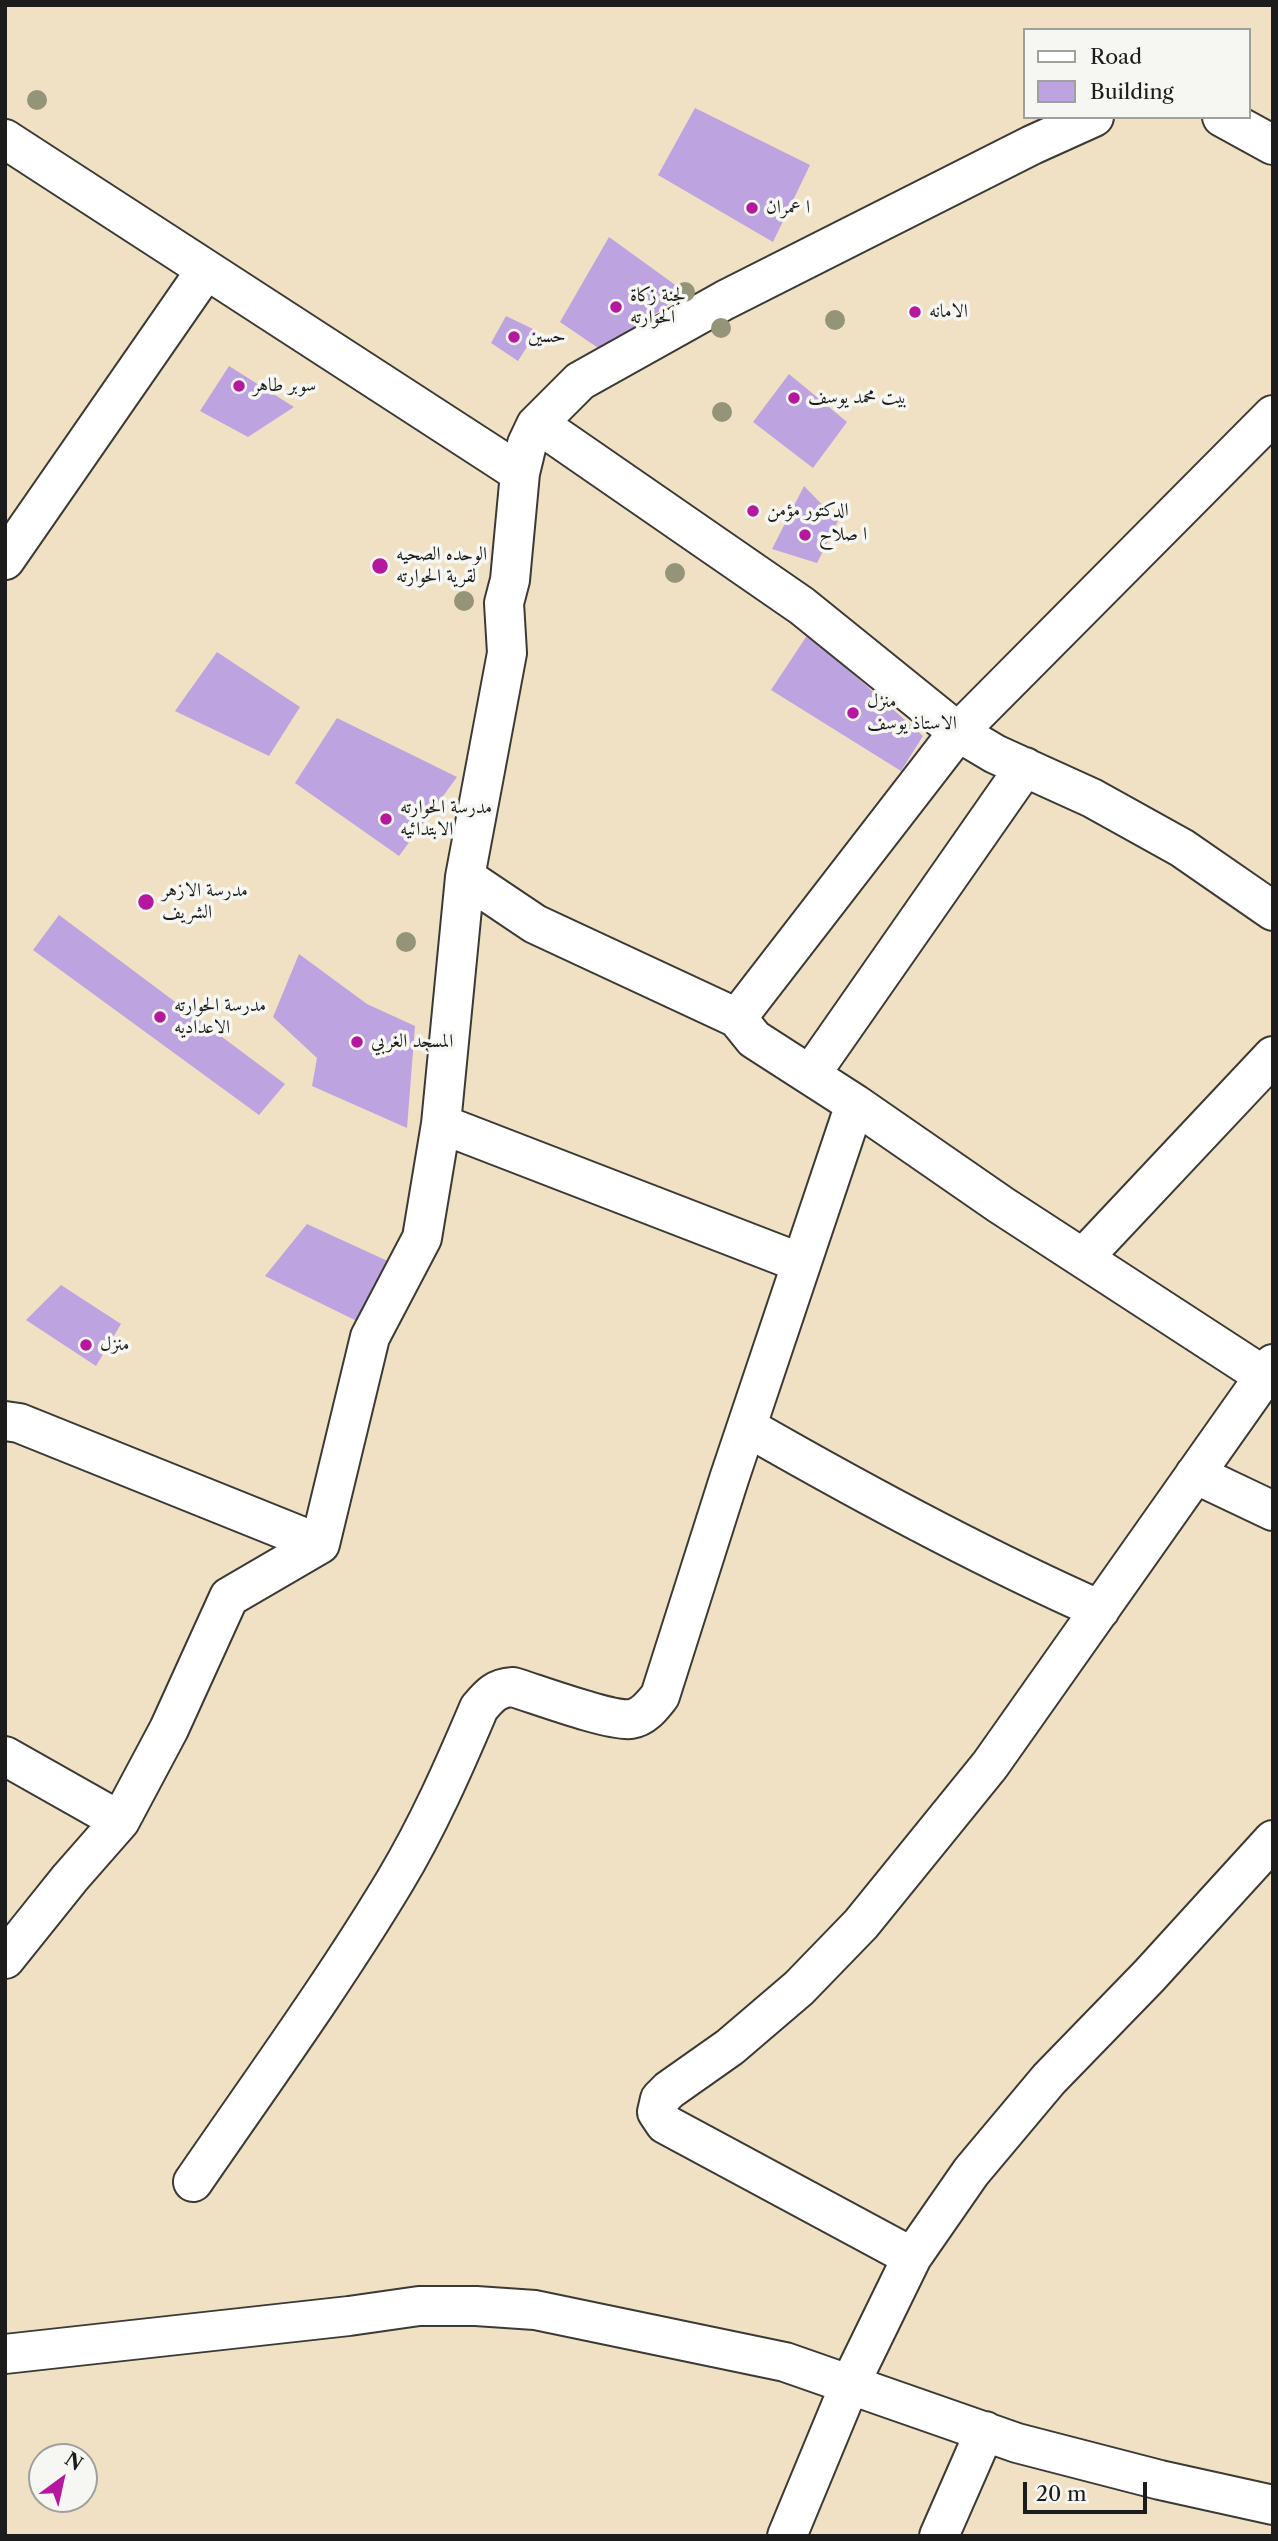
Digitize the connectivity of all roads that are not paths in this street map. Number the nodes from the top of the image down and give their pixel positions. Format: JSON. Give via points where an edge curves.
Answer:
{"nodes":[{"id":1,"x":1090,"y":119,"type":"edge"},
{"id":2,"x":1226,"y":119,"type":"edge"},
{"id":3,"x":5,"y":139,"type":"edge"},
{"id":4,"x":1273,"y":145,"type":"edge"},
{"id":5,"x":206,"y":270,"type":"junction"},
{"id":6,"x":1273,"y":415,"type":"edge"},
{"id":7,"x":537,"y":425,"type":"junction"},
{"id":8,"x":520,"y":473,"type":"junction"},
{"id":9,"x":5,"y":560,"type":"edge"},
{"id":10,"x":958,"y":732,"type":"junction"},
{"id":11,"x":1026,"y":767,"type":"junction"},
{"id":12,"x":465,"y":877,"type":"junction"},
{"id":13,"x":1273,"y":911,"type":"edge"},
{"id":14,"x":737,"y":1018,"type":"junction"},
{"id":15,"x":1273,"y":1056,"type":"edge"},
{"id":16,"x":810,"y":1075,"type":"junction"},
{"id":17,"x":855,"y":1104,"type":"junction"},
{"id":18,"x":441,"y":1124,"type":"junction"},
{"id":19,"x":1083,"y":1258,"type":"junction"},
{"id":20,"x":802,"y":1263,"type":"junction"},
{"id":21,"x":1269,"y":1370,"type":"edge"},
{"id":22,"x":5,"y":1421,"type":"edge"},
{"id":23,"x":747,"y":1427,"type":"junction"},
{"id":24,"x":1195,"y":1474,"type":"junction"},
{"id":25,"x":1273,"y":1511,"type":"edge"},
{"id":26,"x":320,"y":1544,"type":"junction"},
{"id":27,"x":1100,"y":1610,"type":"junction"},
{"id":28,"x":5,"y":1756,"type":"edge"},
{"id":29,"x":120,"y":1821,"type":"junction"},
{"id":30,"x":1273,"y":1840,"type":"edge"},
{"id":31,"x":12,"y":1939,"type":"edge"},
{"id":32,"x":193,"y":2182,"type":"dead end"},
{"id":33,"x":912,"y":2257,"type":"junction"},
{"id":34,"x":5,"y":2354,"type":"edge"},
{"id":35,"x":850,"y":2384,"type":"junction"},
{"id":36,"x":985,"y":2431,"type":"junction"},
{"id":37,"x":1273,"y":2505,"type":"edge"},
{"id":38,"x":787,"y":2536,"type":"edge"},
{"id":39,"x":939,"y":2536,"type":"edge"}],
"edges":[{"from":1,"to":7,"type":"street","via":[[701,313],[580,381]]},
{"from":2,"to":4,"type":"street"},
{"from":3,"to":5,"type":"street"},
{"from":5,"to":8,"type":"street"},
{"from":5,"to":9,"type":"street"},
{"from":6,"to":10,"type":"street"},
{"from":7,"to":8,"type":"street"},
{"from":7,"to":10,"type":"street","via":[[802,606]]},
{"from":8,"to":12,"type":"street","via":[[504,603],[507,653]]},
{"from":10,"to":11,"type":"street"},
{"from":10,"to":14,"type":"street"},
{"from":11,"to":13,"type":"street","via":[[1092,797],[1182,848]]},
{"from":11,"to":16,"type":"street"},
{"from":12,"to":14,"type":"street","via":[[535,924]]},
{"from":12,"to":18,"type":"street"},
{"from":14,"to":16,"type":"street","via":[[754,1039]]},
{"from":15,"to":19,"type":"street"},
{"from":16,"to":17,"type":"street"},
{"from":17,"to":19,"type":"street"},
{"from":17,"to":20,"type":"street"},
{"from":18,"to":20,"type":"street"},
{"from":18,"to":26,"type":"street","via":[[422,1238],[370,1337]]},
{"from":19,"to":21,"type":"street"},
{"from":20,"to":23,"type":"street"},
{"from":21,"to":24,"type":"street"},
{"from":22,"to":26,"type":"street"},
{"from":23,"to":27,"type":"street","via":[[909,1517]]},
{"from":23,"to":32,"type":"street","via":[[660,1696],[647,1713],[631,1719],[513,1687],[498,1688],[488,1697],[395,1881]]},
{"from":24,"to":25,"type":"street"},
{"from":24,"to":27,"type":"street"},
{"from":26,"to":29,"type":"street","via":[[229,1597],[169,1729]]},
{"from":27,"to":33,"type":"street","via":[[990,1765],[862,1924],[789,1997],[660,2099],[657,2112],[665,2124]]},
{"from":28,"to":29,"type":"street"},
{"from":29,"to":31,"type":"street"},
{"from":30,"to":33,"type":"street","via":[[1049,2079],[971,2172]]},
{"from":33,"to":35,"type":"street"},
{"from":34,"to":35,"type":"street","via":[[419,2305],[476,2306],[535,2310],[785,2361]]},
{"from":35,"to":36,"type":"street"},
{"from":35,"to":38,"type":"street"},
{"from":36,"to":37,"type":"street","via":[[1160,2480]]},
{"from":36,"to":39,"type":"street"}]}
